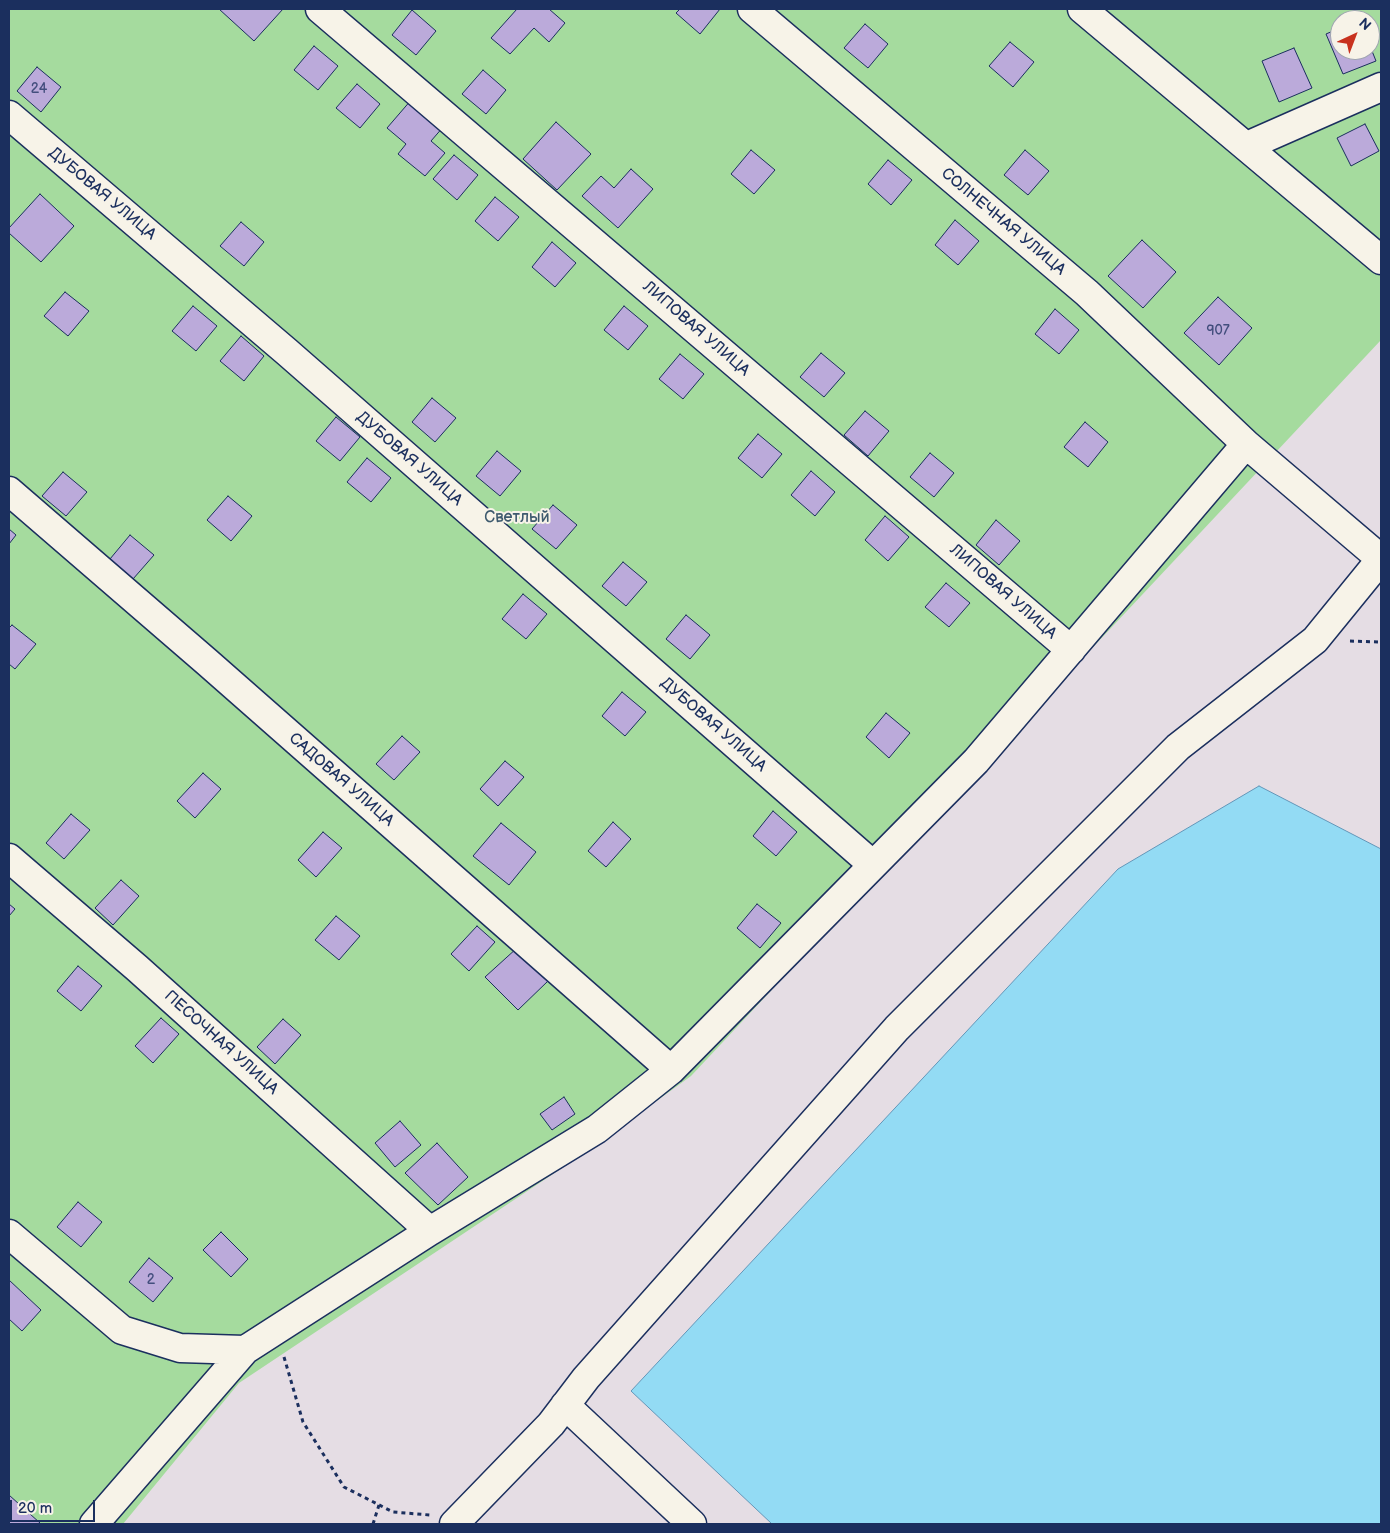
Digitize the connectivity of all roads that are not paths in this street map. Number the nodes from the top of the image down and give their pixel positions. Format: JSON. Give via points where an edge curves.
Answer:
{"nodes":[{"id":1,"x":320,"y":9,"type":"edge"},
{"id":2,"x":752,"y":9,"type":"edge"},
{"id":3,"x":1082,"y":9,"type":"edge"},
{"id":4,"x":1381,"y":87,"type":"edge"},
{"id":5,"x":9,"y":115,"type":"edge"},
{"id":6,"x":1247,"y":146,"type":"junction"},
{"id":7,"x":1381,"y":260,"type":"edge"},
{"id":8,"x":1246,"y":444,"type":"junction"},
{"id":9,"x":9,"y":491,"type":"edge"},
{"id":10,"x":1381,"y":559,"type":"edge"},
{"id":11,"x":1071,"y":650,"type":"junction"},
{"id":12,"x":9,"y":858,"type":"edge"},
{"id":13,"x":873,"y":865,"type":"junction"},
{"id":14,"x":671,"y":1070,"type":"junction"},
{"id":15,"x":430,"y":1231,"type":"junction"},
{"id":16,"x":9,"y":1234,"type":"edge"},
{"id":17,"x":245,"y":1350,"type":"junction"},
{"id":18,"x":565,"y":1405,"type":"junction"},
{"id":19,"x":458,"y":1521,"type":"edge"},
{"id":20,"x":94,"y":1524,"type":"edge"},
{"id":21,"x":692,"y":1524,"type":"edge"}],
"edges":[{"from":1,"to":11,"type":"street","name":"ЛИПОВАЯ УЛИЦА"},
{"from":2,"to":8,"type":"street","name":"СОЛНЕЧНАЯ УЛИЦА","via":[[1087,293]]},
{"from":3,"to":6,"type":"street"},
{"from":4,"to":6,"type":"street"},
{"from":5,"to":13,"type":"street","name":"ДУБОВАЯ УЛИЦА","via":[[287,352]]},
{"from":6,"to":7,"type":"street"},
{"from":8,"to":10,"type":"street","name":"СОЛНЕЧНАЯ УЛИЦА"},
{"from":8,"to":11,"type":"street"},
{"from":9,"to":14,"type":"street","name":"САДОВАЯ УЛИЦА"},
{"from":10,"to":18,"type":"street","via":[[1315,640],[1178,747],[897,1028]]},
{"from":11,"to":13,"type":"street","via":[[976,761]]},
{"from":12,"to":15,"type":"street","name":"ПЕСОЧНАЯ УЛИЦА","via":[[138,968]]},
{"from":13,"to":14,"type":"street"},
{"from":14,"to":15,"type":"street","via":[[597,1128]]},
{"from":15,"to":17,"type":"street"},
{"from":16,"to":17,"type":"street","via":[[122,1330],[180,1348]]},
{"from":17,"to":20,"type":"street"},
{"from":18,"to":19,"type":"street","via":[[551,1424]]},
{"from":18,"to":21,"type":"street"}]}
